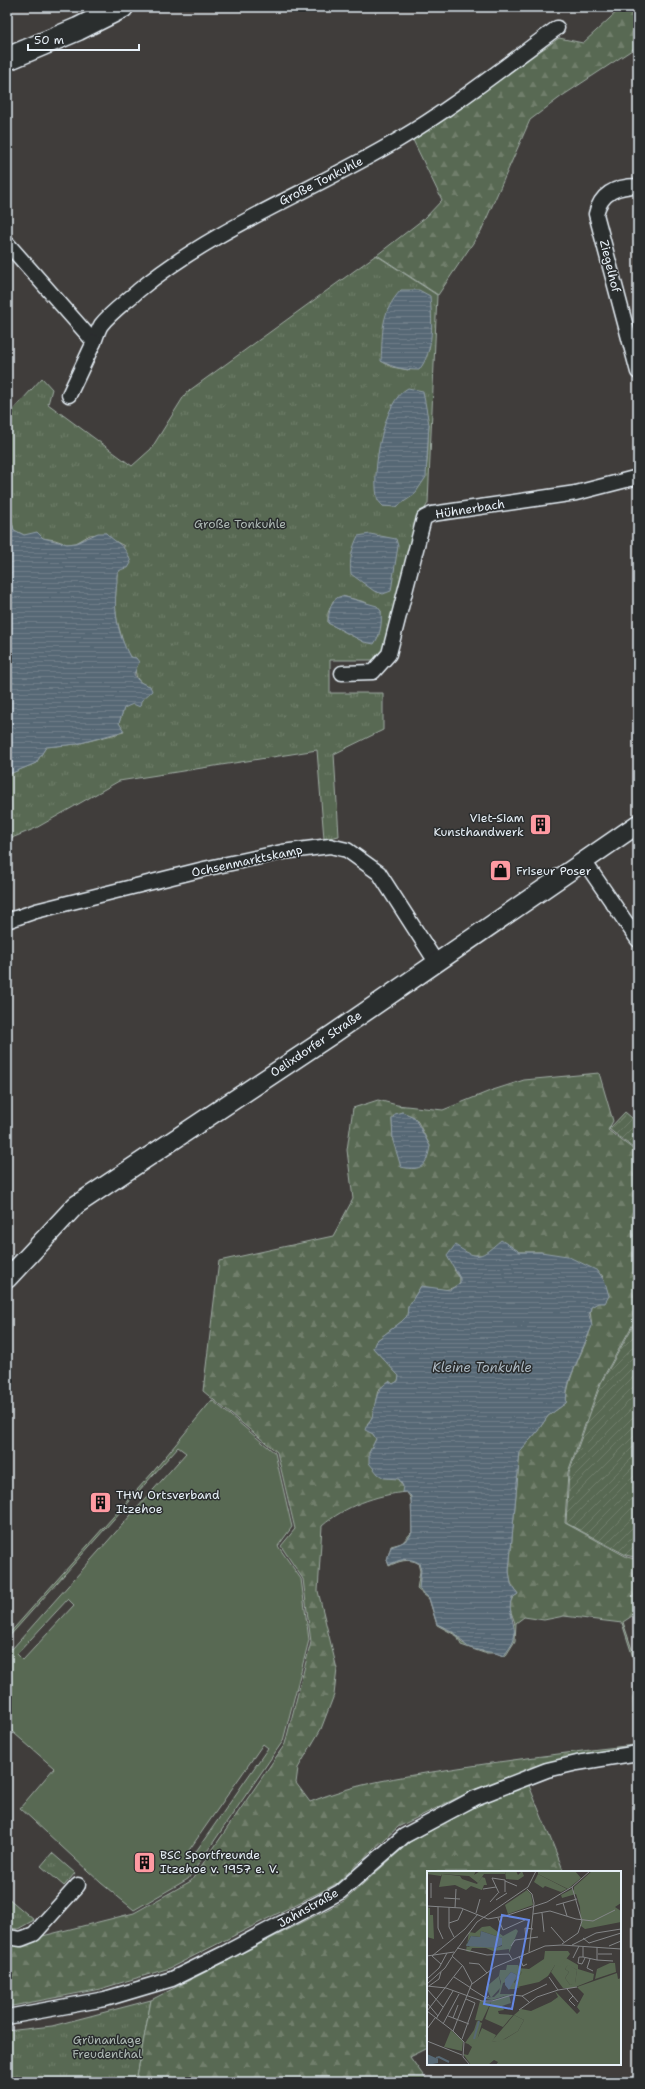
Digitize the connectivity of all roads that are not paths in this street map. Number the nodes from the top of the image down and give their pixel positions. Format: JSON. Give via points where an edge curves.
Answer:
{"nodes":[{"id":1,"x":122,"y":7,"type":"edge"},
{"id":2,"x":557,"y":28,"type":"dead end"},
{"id":3,"x":7,"y":59,"type":"edge"},
{"id":4,"x":638,"y":186,"type":"edge"},
{"id":5,"x":7,"y":243,"type":"edge"},
{"id":6,"x":94,"y":342,"type":"junction"},
{"id":7,"x":638,"y":372,"type":"edge"},
{"id":8,"x":69,"y":395,"type":"dead end"},
{"id":9,"x":638,"y":477,"type":"edge"},
{"id":10,"x":342,"y":673,"type":"dead end"},
{"id":11,"x":638,"y":824,"type":"edge"},
{"id":12,"x":584,"y":862,"type":"junction"},
{"id":13,"x":7,"y":921,"type":"edge"},
{"id":14,"x":638,"y":940,"type":"edge"},
{"id":15,"x":436,"y":962,"type":"junction"},
{"id":16,"x":7,"y":1279,"type":"edge"},
{"id":17,"x":638,"y":1753,"type":"edge"},
{"id":18,"x":78,"y":1885,"type":"dead end"},
{"id":19,"x":7,"y":1938,"type":"edge"},
{"id":20,"x":7,"y":2017,"type":"edge"}],
"edges":[{"from":1,"to":3,"type":"main road"},
{"from":2,"to":6,"type":"street","name":"Große Tonkuhle","via":[[465,96],[398,140],[260,213],[167,269],[101,325]]},
{"from":4,"to":7,"type":"street","name":"Ziegelhof","via":[[618,188],[610,192],[602,199],[596,214]]},
{"from":5,"to":6,"type":"street"},
{"from":6,"to":8,"type":"street","name":"Große Tonkuhle"},
{"from":9,"to":10,"type":"street","name":"Hühnerbach","via":[[576,493],[432,514],[424,518],[389,654],[373,672]]},
{"from":11,"to":12,"type":"street","name":"Oelixdorfer Straße"},
{"from":12,"to":14,"type":"street"},
{"from":12,"to":15,"type":"street","name":"Oelixdorfer Straße"},
{"from":13,"to":15,"type":"street","name":"Ochsenmarktskamp","via":[[36,911],[204,869],[282,852],[330,846],[347,850],[379,873]]},
{"from":15,"to":16,"type":"street","name":"Oelixdorfer Straße","via":[[333,1034],[76,1205]]},
{"from":17,"to":20,"type":"street","name":"Jahnstraße","via":[[547,1770],[475,1798],[404,1836],[340,1892],[172,1979],[105,1999]]},
{"from":18,"to":19,"type":"street","via":[[34,1934],[21,1939]]}]}
